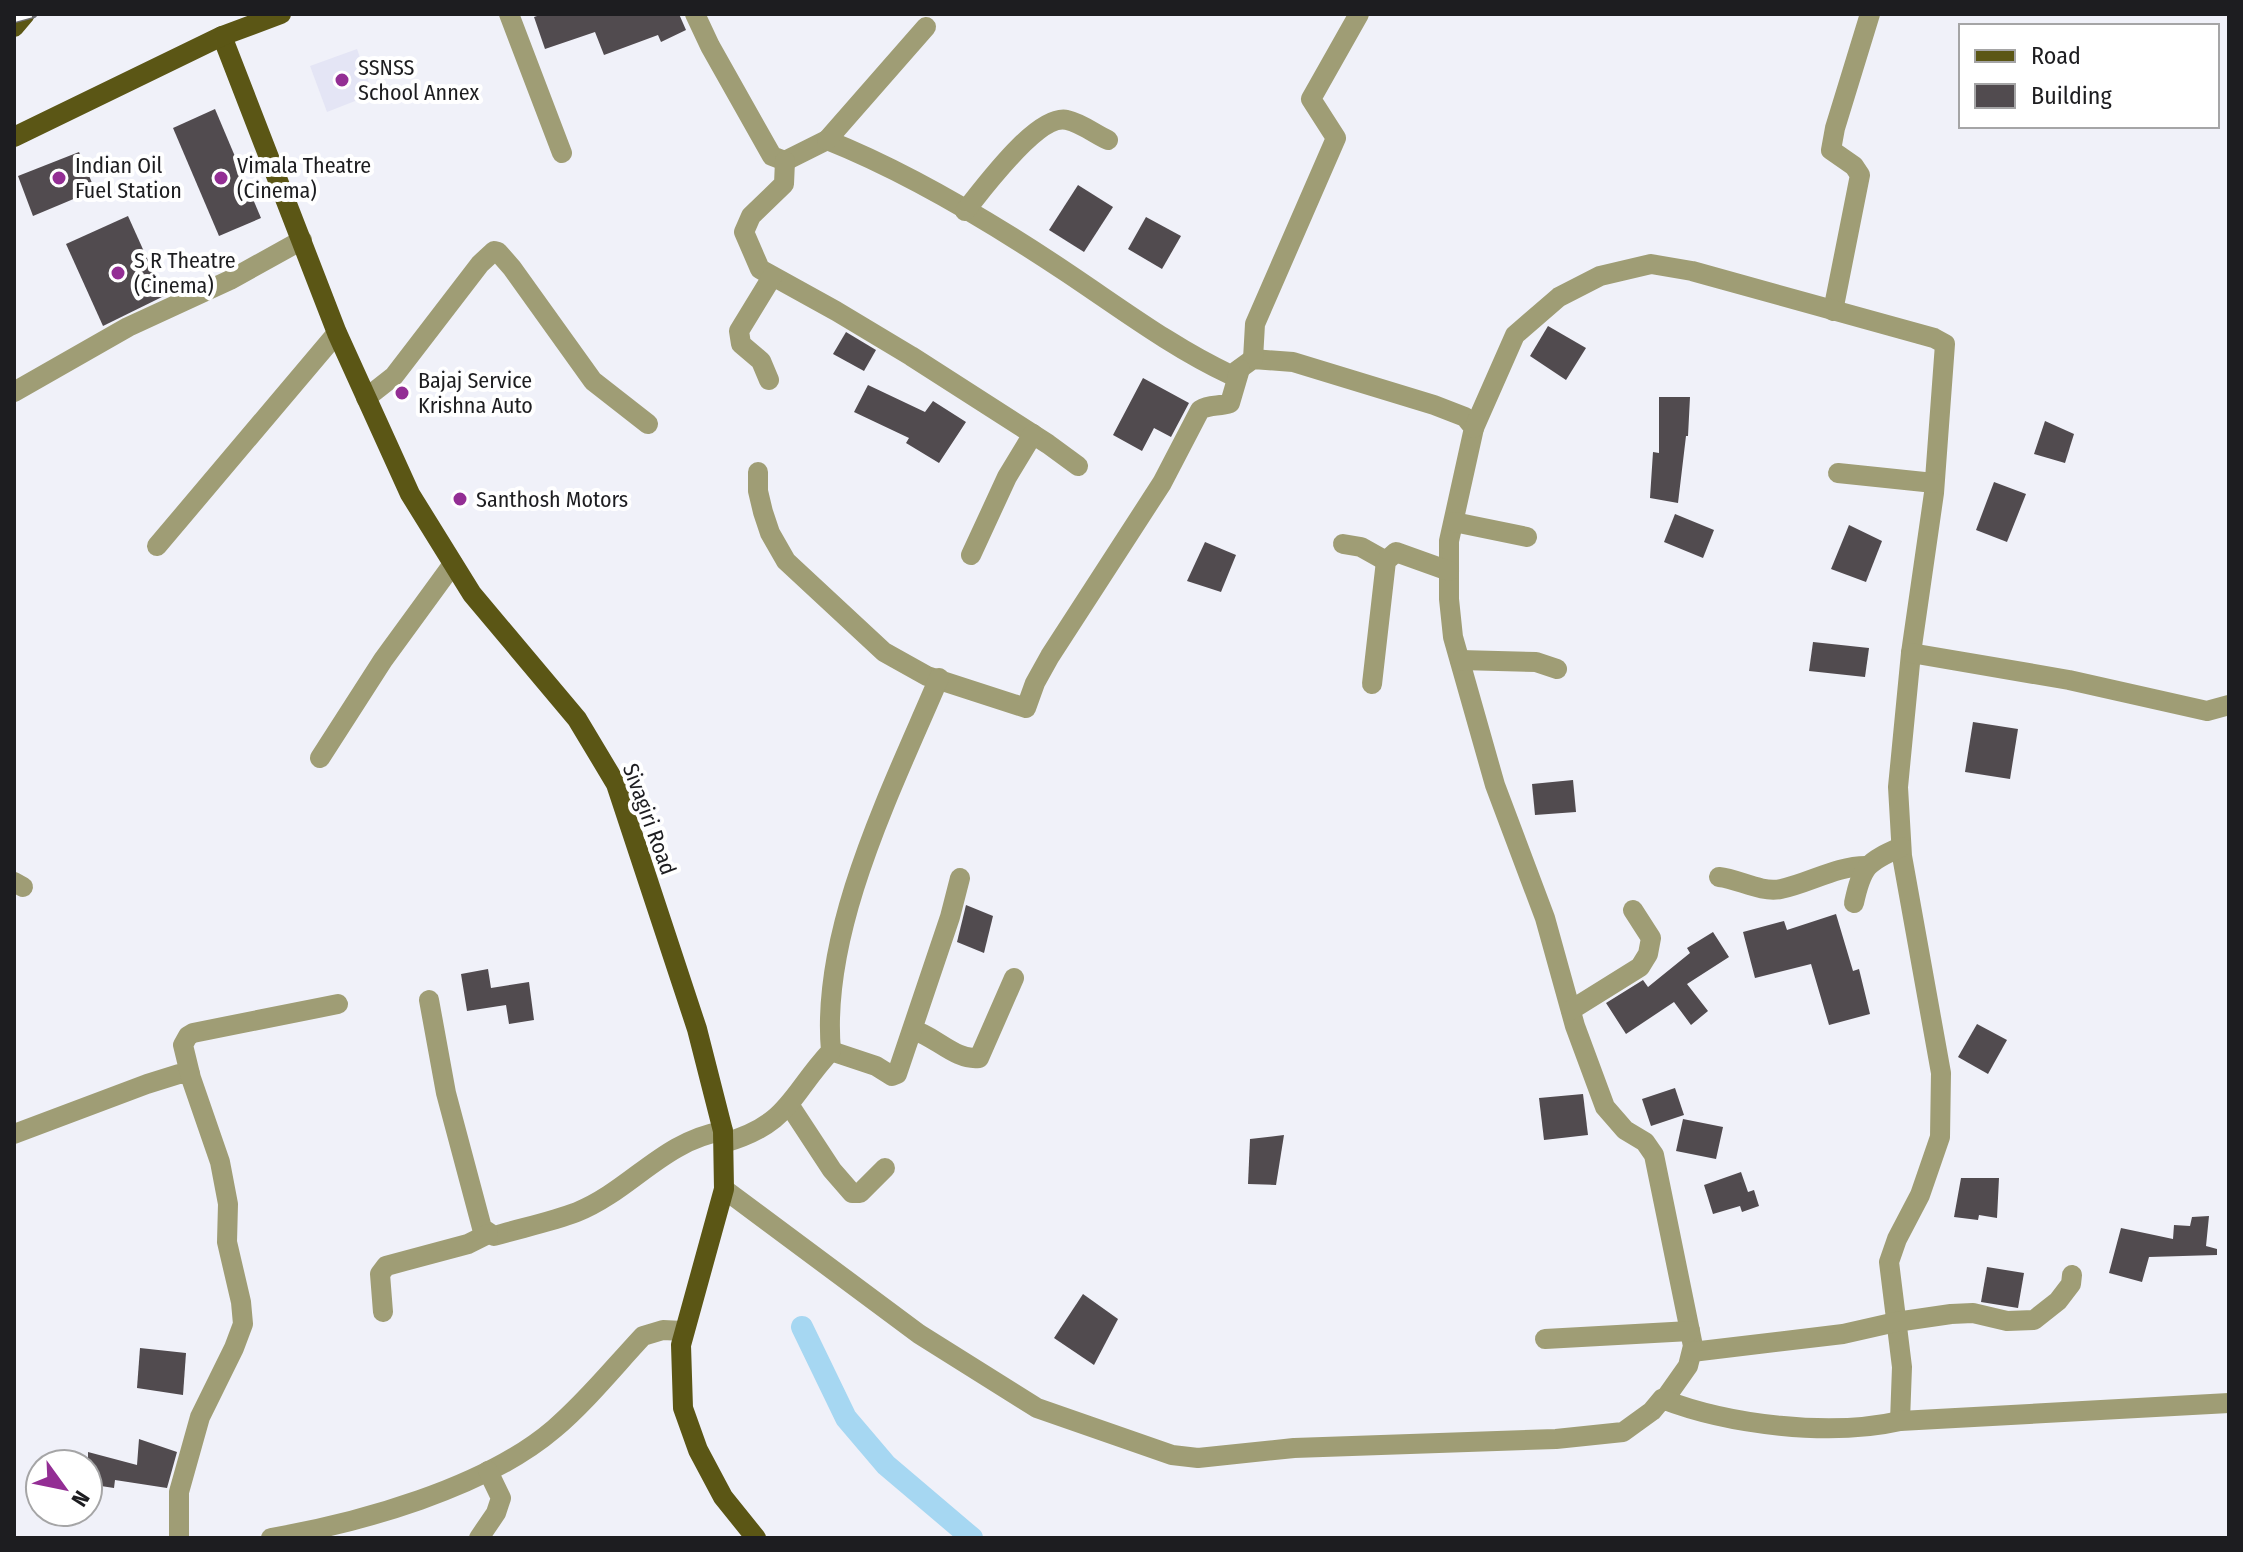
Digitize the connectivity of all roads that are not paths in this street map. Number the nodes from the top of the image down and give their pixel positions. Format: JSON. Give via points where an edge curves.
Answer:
{"nodes":[{"id":1,"x":25,"y":14,"type":"edge"},
{"id":2,"x":281,"y":14,"type":"edge"},
{"id":3,"x":509,"y":14,"type":"edge"},
{"id":4,"x":695,"y":14,"type":"edge"},
{"id":5,"x":1359,"y":14,"type":"edge"},
{"id":6,"x":1870,"y":14,"type":"edge"},
{"id":7,"x":14,"y":27,"type":"edge"},
{"id":8,"x":926,"y":27,"type":"dead end"},
{"id":9,"x":222,"y":36,"type":"junction"},
{"id":10,"x":14,"y":137,"type":"edge"},
{"id":11,"x":827,"y":140,"type":"junction"},
{"id":12,"x":1108,"y":140,"type":"dead end"},
{"id":13,"x":562,"y":153,"type":"dead end"},
{"id":14,"x":785,"y":161,"type":"junction"},
{"id":15,"x":965,"y":211,"type":"junction"},
{"id":16,"x":302,"y":240,"type":"junction"},
{"id":17,"x":772,"y":277,"type":"junction"},
{"id":18,"x":1833,"y":311,"type":"junction"},
{"id":19,"x":337,"y":333,"type":"junction"},
{"id":20,"x":1246,"y":364,"type":"junction"},
{"id":21,"x":769,"y":380,"type":"dead end"},
{"id":22,"x":14,"y":392,"type":"edge"},
{"id":23,"x":366,"y":398,"type":"junction"},
{"id":24,"x":648,"y":424,"type":"dead end"},
{"id":25,"x":1474,"y":428,"type":"junction"},
{"id":26,"x":1033,"y":434,"type":"junction"},
{"id":27,"x":1078,"y":466,"type":"dead end"},
{"id":28,"x":758,"y":472,"type":"dead end"},
{"id":29,"x":1838,"y":473,"type":"dead end"},
{"id":30,"x":1934,"y":483,"type":"junction"},
{"id":31,"x":1454,"y":522,"type":"junction"},
{"id":32,"x":1527,"y":537,"type":"dead end"},
{"id":33,"x":1343,"y":544,"type":"dead end"},
{"id":34,"x":157,"y":546,"type":"dead end"},
{"id":35,"x":971,"y":555,"type":"dead end"},
{"id":36,"x":1386,"y":561,"type":"junction"},
{"id":37,"x":453,"y":564,"type":"junction"},
{"id":38,"x":1449,"y":571,"type":"junction"},
{"id":39,"x":1911,"y":653,"type":"junction"},
{"id":40,"x":1460,"y":660,"type":"junction"},
{"id":41,"x":1557,"y":669,"type":"dead end"},
{"id":42,"x":939,"y":678,"type":"junction"},
{"id":43,"x":1372,"y":684,"type":"dead end"},
{"id":44,"x":2229,"y":705,"type":"edge"},
{"id":45,"x":320,"y":758,"type":"dead end"},
{"id":46,"x":1901,"y":847,"type":"junction"},
{"id":47,"x":1866,"y":866,"type":"junction"},
{"id":48,"x":1719,"y":877,"type":"dead end"},
{"id":49,"x":960,"y":878,"type":"dead end"},
{"id":50,"x":1854,"y":903,"type":"dead end"},
{"id":51,"x":1633,"y":910,"type":"dead end"},
{"id":52,"x":1014,"y":978,"type":"dead end"},
{"id":53,"x":429,"y":1000,"type":"dead end"},
{"id":54,"x":338,"y":1004,"type":"dead end"},
{"id":55,"x":1571,"y":1010,"type":"junction"},
{"id":56,"x":913,"y":1030,"type":"junction"},
{"id":57,"x":831,"y":1051,"type":"junction"},
{"id":58,"x":190,"y":1074,"type":"junction"},
{"id":59,"x":790,"y":1106,"type":"junction"},
{"id":60,"x":14,"y":1134,"type":"edge"},
{"id":61,"x":723,"y":1137,"type":"junction"},
{"id":62,"x":885,"y":1168,"type":"dead end"},
{"id":63,"x":724,"y":1189,"type":"junction"},
{"id":64,"x":488,"y":1234,"type":"junction"},
{"id":65,"x":2072,"y":1275,"type":"dead end"},
{"id":66,"x":383,"y":1312,"type":"dead end"},
{"id":67,"x":1896,"y":1322,"type":"junction"},
{"id":68,"x":683,"y":1331,"type":"junction"},
{"id":69,"x":1690,"y":1331,"type":"junction"},
{"id":70,"x":1545,"y":1339,"type":"dead end"},
{"id":71,"x":1692,"y":1352,"type":"junction"},
{"id":72,"x":1664,"y":1400,"type":"junction"},
{"id":73,"x":2229,"y":1403,"type":"edge"},
{"id":74,"x":1900,"y":1421,"type":"junction"},
{"id":75,"x":488,"y":1471,"type":"junction"},
{"id":76,"x":357,"y":1529,"type":"edge"},
{"id":77,"x":179,"y":1538,"type":"edge"},
{"id":78,"x":271,"y":1538,"type":"edge"},
{"id":79,"x":479,"y":1538,"type":"edge"},
{"id":80,"x":756,"y":1538,"type":"edge"}],
"edges":[{"from":1,"to":7,"type":"main road"},
{"from":2,"to":9,"type":"main road"},
{"from":3,"to":13,"type":"street"},
{"from":4,"to":14,"type":"street","via":[[772,156]]},
{"from":5,"to":20,"type":"street","via":[[1311,99],[1336,138],[1255,324]]},
{"from":6,"to":18,"type":"street","via":[[1831,150],[1860,175]]},
{"from":8,"to":11,"type":"street"},
{"from":9,"to":10,"type":"main road"},
{"from":9,"to":16,"type":"main road","name":"Sivagiri Road"},
{"from":11,"to":14,"type":"street"},
{"from":11,"to":15,"type":"street","via":[[869,157]]},
{"from":12,"to":15,"type":"street","via":[[1067,120],[1053,120],[1006,162]]},
{"from":14,"to":17,"type":"street","via":[[784,184],[751,216],[744,232],[760,269]]},
{"from":15,"to":20,"type":"street","via":[[1201,361],[1231,375]]},
{"from":16,"to":19,"type":"main road","name":"Sivagiri Road"},
{"from":16,"to":22,"type":"street","via":[[128,327]]},
{"from":17,"to":21,"type":"street","via":[[739,331],[741,344],[761,361]]},
{"from":17,"to":26,"type":"street"},
{"from":18,"to":25,"type":"street","via":[[1651,264],[1600,276],[1559,297],[1515,335]]},
{"from":18,"to":30,"type":"street","via":[[1945,344]]},
{"from":19,"to":23,"type":"main road","name":"Sivagiri Road"},
{"from":19,"to":34,"type":"street"},
{"from":20,"to":25,"type":"street","via":[[1293,362],[1434,405],[1465,417]]},
{"from":20,"to":42,"type":"street","via":[[1230,403],[1200,410],[1162,483],[1050,656],[1026,708]]},
{"from":23,"to":24,"type":"street","via":[[394,376],[488,253],[496,251],[593,381]]},
{"from":23,"to":37,"type":"main road","name":"Sivagiri Road","via":[[410,494]]},
{"from":25,"to":31,"type":"street"},
{"from":26,"to":27,"type":"street"},
{"from":26,"to":35,"type":"street"},
{"from":28,"to":42,"type":"street","via":[[763,512],[786,561],[884,652],[910,669]]},
{"from":29,"to":30,"type":"street"},
{"from":30,"to":39,"type":"street"},
{"from":31,"to":32,"type":"street"},
{"from":31,"to":38,"type":"street"},
{"from":33,"to":36,"type":"street"},
{"from":36,"to":38,"type":"street","via":[[1396,552]]},
{"from":36,"to":43,"type":"street"},
{"from":37,"to":45,"type":"street"},
{"from":37,"to":61,"type":"main road","name":"Sivagiri Road","via":[[577,719],[616,784],[697,1029]]},
{"from":38,"to":40,"type":"street","via":[[1453,637]]},
{"from":39,"to":44,"type":"street","via":[[2207,711]]},
{"from":39,"to":46,"type":"street","via":[[1898,787]]},
{"from":40,"to":41,"type":"street","via":[[1536,662]]},
{"from":40,"to":55,"type":"street","via":[[1495,785],[1545,918]]},
{"from":42,"to":57,"type":"street","via":[[884,807],[840,937],[828,1020]]},
{"from":46,"to":47,"type":"street"},
{"from":46,"to":67,"type":"street","via":[[1941,1073],[1940,1137],[1889,1262]]},
{"from":47,"to":48,"type":"street","via":[[1778,890]]},
{"from":47,"to":50,"type":"street"},
{"from":49,"to":56,"type":"street"},
{"from":51,"to":55,"type":"street","via":[[1651,938],[1640,967]]},
{"from":52,"to":56,"type":"street","via":[[979,1058]]},
{"from":53,"to":64,"type":"street","via":[[446,1093],[482,1228]]},
{"from":54,"to":58,"type":"street","via":[[191,1033],[183,1045]]},
{"from":55,"to":69,"type":"street","via":[[1610,1115],[1654,1155]]},
{"from":56,"to":57,"type":"street","via":[[895,1076]]},
{"from":57,"to":59,"type":"street"},
{"from":58,"to":60,"type":"street","via":[[147,1084]]},
{"from":58,"to":77,"type":"street","via":[[220,1162],[228,1204],[227,1242],[243,1324],[200,1417],[179,1492]]},
{"from":59,"to":61,"type":"street","via":[[748,1136]]},
{"from":59,"to":62,"type":"street","via":[[852,1193],[860,1193]]},
{"from":61,"to":63,"type":"main road","name":"Sivagiri Road"},
{"from":61,"to":64,"type":"street","via":[[700,1135],[677,1146],[578,1211]]},
{"from":63,"to":68,"type":"main road","name":"Sivagiri Road"},
{"from":63,"to":72,"type":"street","via":[[919,1334],[1037,1408],[1172,1455],[1198,1458],[1294,1448],[1623,1432]]},
{"from":64,"to":66,"type":"street","via":[[386,1266],[380,1274]]},
{"from":65,"to":67,"type":"street","via":[[2058,1301],[2034,1320],[2007,1321],[1973,1313]]},
{"from":67,"to":71,"type":"street","via":[[1843,1334]]},
{"from":67,"to":74,"type":"street","via":[[1902,1367]]},
{"from":68,"to":75,"type":"street","via":[[643,1336],[555,1429]]},
{"from":68,"to":80,"type":"main road","name":"Sivagiri Road","via":[[683,1408],[723,1497]]},
{"from":69,"to":70,"type":"street"},
{"from":69,"to":71,"type":"street"},
{"from":71,"to":72,"type":"street"},
{"from":72,"to":74,"type":"street","via":[[1694,1412],[1785,1426],[1876,1427]]},
{"from":73,"to":74,"type":"street"},
{"from":75,"to":76,"type":"street","via":[[382,1513]]},
{"from":75,"to":79,"type":"street","via":[[501,1498]]},
{"from":76,"to":78,"type":"street"}]}
